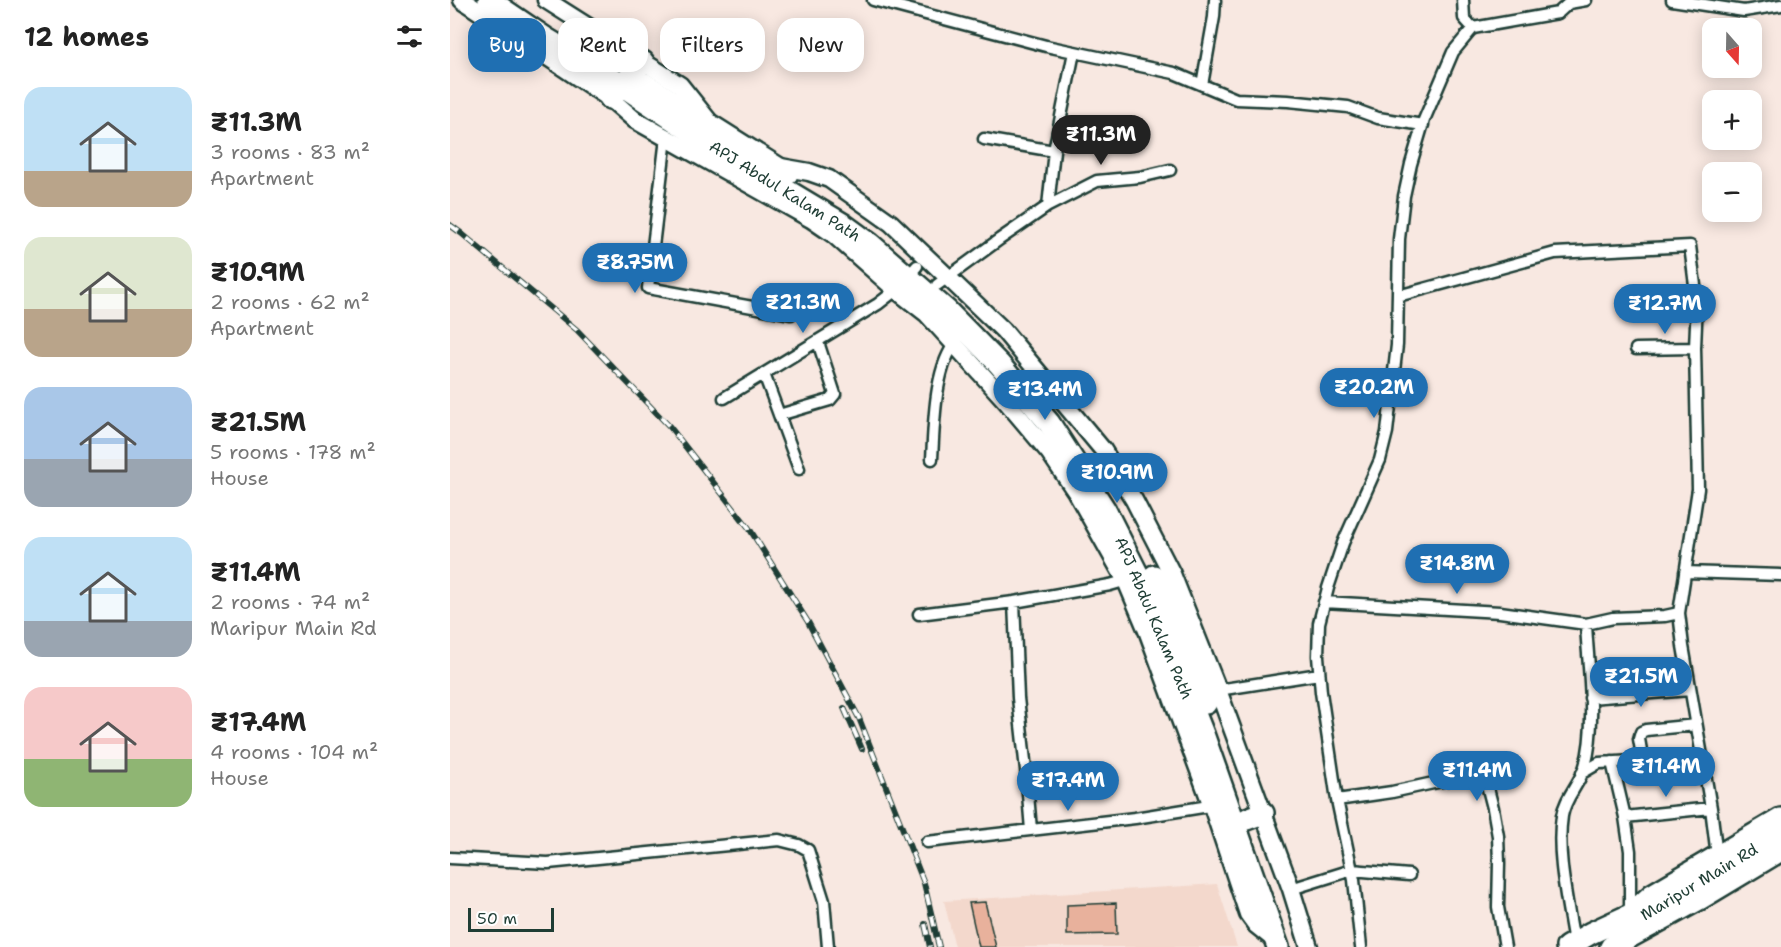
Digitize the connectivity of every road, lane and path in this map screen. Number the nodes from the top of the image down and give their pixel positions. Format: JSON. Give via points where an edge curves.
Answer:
{"nodes":[{"id":1,"x":462,"y":0,"type":"edge"},
{"id":2,"x":489,"y":0,"type":"edge"},
{"id":3,"x":514,"y":0,"type":"edge"},
{"id":4,"x":546,"y":0,"type":"edge"},
{"id":5,"x":873,"y":0,"type":"edge"},
{"id":6,"x":1215,"y":0,"type":"edge"},
{"id":7,"x":1463,"y":0,"type":"edge"},
{"id":8,"x":1586,"y":0,"type":"edge"},
{"id":9,"x":1672,"y":0,"type":"edge"},
{"id":10,"x":905,"y":5,"type":"edge"},
{"id":11,"x":1781,"y":5,"type":"edge"},
{"id":12,"x":1473,"y":28,"type":"junction"},
{"id":13,"x":1074,"y":52,"type":"junction"},
{"id":14,"x":558,"y":53,"type":"edge"},
{"id":15,"x":558,"y":56,"type":"edge"},
{"id":16,"x":598,"y":72,"type":"edge"},
{"id":17,"x":626,"y":80,"type":"junction"},
{"id":18,"x":1202,"y":85,"type":"junction"},
{"id":19,"x":1423,"y":125,"type":"junction"},
{"id":20,"x":703,"y":128,"type":"junction"},
{"id":21,"x":666,"y":138,"type":"junction"},
{"id":22,"x":984,"y":139,"type":"dead end"},
{"id":23,"x":1054,"y":151,"type":"junction"},
{"id":24,"x":774,"y":166,"type":"junction"},
{"id":25,"x":1170,"y":170,"type":"dead end"},
{"id":26,"x":797,"y":204,"type":"junction"},
{"id":27,"x":1048,"y":206,"type":"junction"},
{"id":28,"x":907,"y":278,"type":"junction"},
{"id":29,"x":943,"y":281,"type":"junction"},
{"id":30,"x":1398,"y":296,"type":"junction"},
{"id":31,"x":791,"y":314,"type":"dead end"},
{"id":32,"x":960,"y":337,"type":"junction"},
{"id":33,"x":818,"y":342,"type":"junction"},
{"id":34,"x":1695,"y":348,"type":"junction"},
{"id":35,"x":1636,"y":349,"type":"dead end"},
{"id":36,"x":764,"y":374,"type":"junction"},
{"id":37,"x":724,"y":398,"type":"dead end"},
{"id":38,"x":779,"y":416,"type":"junction"},
{"id":39,"x":932,"y":459,"type":"dead end"},
{"id":40,"x":799,"y":469,"type":"dead end"},
{"id":41,"x":1685,"y":572,"type":"junction"},
{"id":42,"x":1781,"y":575,"type":"edge"},
{"id":43,"x":1148,"y":578,"type":"junction"},
{"id":44,"x":1014,"y":602,"type":"junction"},
{"id":45,"x":1324,"y":602,"type":"junction"},
{"id":46,"x":1679,"y":613,"type":"junction"},
{"id":47,"x":919,"y":614,"type":"dead end"},
{"id":48,"x":1586,"y":624,"type":"junction"},
{"id":49,"x":1319,"y":674,"type":"junction"},
{"id":50,"x":1690,"y":690,"type":"junction"},
{"id":51,"x":1210,"y":692,"type":"junction"},
{"id":52,"x":1590,"y":698,"type":"junction"},
{"id":53,"x":1696,"y":725,"type":"junction"},
{"id":54,"x":1701,"y":757,"type":"junction"},
{"id":55,"x":1612,"y":762,"type":"junction"},
{"id":56,"x":1643,"y":762,"type":"junction"},
{"id":57,"x":1582,"y":773,"type":"junction"},
{"id":58,"x":1337,"y":800,"type":"junction"},
{"id":59,"x":1219,"y":804,"type":"junction"},
{"id":60,"x":1711,"y":808,"type":"junction"},
{"id":61,"x":1255,"y":816,"type":"junction"},
{"id":62,"x":1625,"y":817,"type":"junction"},
{"id":63,"x":1781,"y":819,"type":"edge"},
{"id":64,"x":1031,"y":830,"type":"junction"},
{"id":65,"x":1781,"y":833,"type":"edge"},
{"id":66,"x":927,"y":843,"type":"dead end"},
{"id":67,"x":1781,"y":850,"type":"edge"},
{"id":68,"x":1717,"y":856,"type":"junction"},
{"id":69,"x":450,"y":858,"type":"edge"},
{"id":70,"x":1352,"y":870,"type":"junction"},
{"id":71,"x":1409,"y":875,"type":"dead end"},
{"id":72,"x":1292,"y":889,"type":"junction"},
{"id":73,"x":1630,"y":915,"type":"junction"},
{"id":74,"x":1282,"y":945,"type":"edge"},
{"id":75,"x":1575,"y":946,"type":"edge"},
{"id":76,"x":828,"y":947,"type":"edge"},
{"id":77,"x":1309,"y":947,"type":"edge"},
{"id":78,"x":1361,"y":947,"type":"edge"},
{"id":79,"x":1505,"y":947,"type":"edge"},
{"id":80,"x":1611,"y":947,"type":"edge"}],
"edges":[{"from":1,"to":15,"type":"street"},
{"from":2,"to":14,"type":"highway","name":"APJ Abdul Kalam Path"},
{"from":3,"to":17,"type":"highway","name":"APJ Abdul Kalam Path"},
{"from":4,"to":17,"type":"street"},
{"from":5,"to":10,"type":"street"},
{"from":6,"to":18,"type":"street"},
{"from":7,"to":12,"type":"street","via":[[1464,18]]},
{"from":8,"to":12,"type":"street","via":[[1569,3],[1558,13]]},
{"from":9,"to":11,"type":"street","via":[[1744,11]]},
{"from":10,"to":13,"type":"street"},
{"from":12,"to":19,"type":"street","via":[[1453,52]]},
{"from":13,"to":18,"type":"street","via":[[1173,73]]},
{"from":13,"to":23,"type":"street"},
{"from":16,"to":17,"type":"highway","name":"APJ Abdul Kalam Path"},
{"from":17,"to":20,"type":"highway","name":"APJ Abdul Kalam Path"},
{"from":17,"to":20,"type":"street","via":[[680,86]]},
{"from":17,"to":21,"type":"street","via":[[635,120]]},
{"from":18,"to":19,"type":"street","via":[[1236,99],[1348,107],[1377,118]]},
{"from":19,"to":30,"type":"street","via":[[1404,196]]},
{"from":20,"to":24,"type":"highway","name":"APJ Abdul Kalam Path"},
{"from":20,"to":26,"type":"highway","name":"APJ Abdul Kalam Path"},
{"from":21,"to":26,"type":"street"},
{"from":21,"to":31,"type":"street","via":[[648,288]]},
{"from":22,"to":23,"type":"street"},
{"from":23,"to":27,"type":"street"},
{"from":24,"to":28,"type":"highway","name":"APJ Abdul Kalam Path","via":[[866,224]]},
{"from":24,"to":29,"type":"street","via":[[829,179],[891,223]]},
{"from":25,"to":27,"type":"street","via":[[1096,181]]},
{"from":26,"to":28,"type":"highway","name":"APJ Abdul Kalam Path","via":[[844,225]]},
{"from":27,"to":29,"type":"street"},
{"from":28,"to":29,"type":"highway","name":"APJ Abdul Kalam Path"},
{"from":28,"to":32,"type":"highway","name":"APJ Abdul Kalam Path","via":[[947,311]]},
{"from":28,"to":33,"type":"street","via":[[878,304]]},
{"from":29,"to":43,"type":"highway","name":"APJ Abdul Kalam Path","via":[[1045,398],[1078,443],[1118,502]]},
{"from":30,"to":34,"type":"street","via":[[1555,253],[1690,246],[1697,301]]},
{"from":30,"to":45,"type":"street","via":[[1387,432],[1380,460],[1343,543]]},
{"from":32,"to":39,"type":"street","via":[[944,364]]},
{"from":32,"to":43,"type":"highway","name":"APJ Abdul Kalam Path","via":[[999,364],[1048,423],[1084,490],[1110,520]]},
{"from":33,"to":36,"type":"street"},
{"from":33,"to":38,"type":"street","via":[[834,397]]},
{"from":34,"to":35,"type":"street"},
{"from":34,"to":41,"type":"street","via":[[1698,489]]},
{"from":36,"to":37,"type":"street"},
{"from":36,"to":38,"type":"street"},
{"from":38,"to":40,"type":"street"},
{"from":41,"to":42,"type":"street"},
{"from":41,"to":46,"type":"street"},
{"from":43,"to":44,"type":"street"},
{"from":43,"to":51,"type":"highway","name":"APJ Abdul Kalam Path","via":[[1176,622]]},
{"from":43,"to":59,"type":"highway","name":"APJ Abdul Kalam Path","via":[[1148,595],[1200,725]]},
{"from":44,"to":47,"type":"street"},
{"from":44,"to":64,"type":"street","via":[[1018,698]]},
{"from":45,"to":48,"type":"street","via":[[1500,612]]},
{"from":45,"to":49,"type":"street","via":[[1319,623]]},
{"from":46,"to":48,"type":"street"},
{"from":46,"to":50,"type":"street"},
{"from":48,"to":52,"type":"street"},
{"from":49,"to":51,"type":"street"},
{"from":49,"to":58,"type":"street"},
{"from":50,"to":52,"type":"street"},
{"from":50,"to":53,"type":"street"},
{"from":51,"to":61,"type":"highway","name":"APJ Abdul Kalam Path","via":[[1215,725]]},
{"from":52,"to":57,"type":"street","via":[[1590,738]]},
{"from":53,"to":54,"type":"street"},
{"from":53,"to":56,"type":"street","via":[[1641,732]]},
{"from":54,"to":56,"type":"street"},
{"from":54,"to":60,"type":"street"},
{"from":55,"to":56,"type":"street"},
{"from":55,"to":57,"type":"street","via":[[1599,763]]},
{"from":55,"to":62,"type":"street"},
{"from":57,"to":75,"type":"street","via":[[1565,804],[1561,828]]},
{"from":58,"to":70,"type":"street"},
{"from":58,"to":79,"type":"street","via":[[1461,777],[1480,777],[1486,781],[1498,836],[1498,907]]},
{"from":59,"to":64,"type":"street"},
{"from":59,"to":74,"type":"highway","name":"APJ Abdul Kalam Path"},
{"from":60,"to":62,"type":"street"},
{"from":60,"to":68,"type":"street"},
{"from":61,"to":72,"type":"street"},
{"from":61,"to":74,"type":"highway","name":"APJ Abdul Kalam Path"},
{"from":62,"to":73,"type":"street","via":[[1630,851]]},
{"from":63,"to":68,"type":"highway"},
{"from":64,"to":66,"type":"street"},
{"from":65,"to":75,"type":"main road","name":"Maripur Main Rd","via":[[1663,905]]},
{"from":67,"to":80,"type":"highway"},
{"from":68,"to":73,"type":"highway","via":[[1652,895]]},
{"from":69,"to":76,"type":"street","via":[[548,863],[779,840],[808,850],[824,901]]},
{"from":70,"to":71,"type":"street"},
{"from":70,"to":72,"type":"street"},
{"from":70,"to":78,"type":"street"},
{"from":72,"to":77,"type":"street"},
{"from":73,"to":75,"type":"highway"}]}
